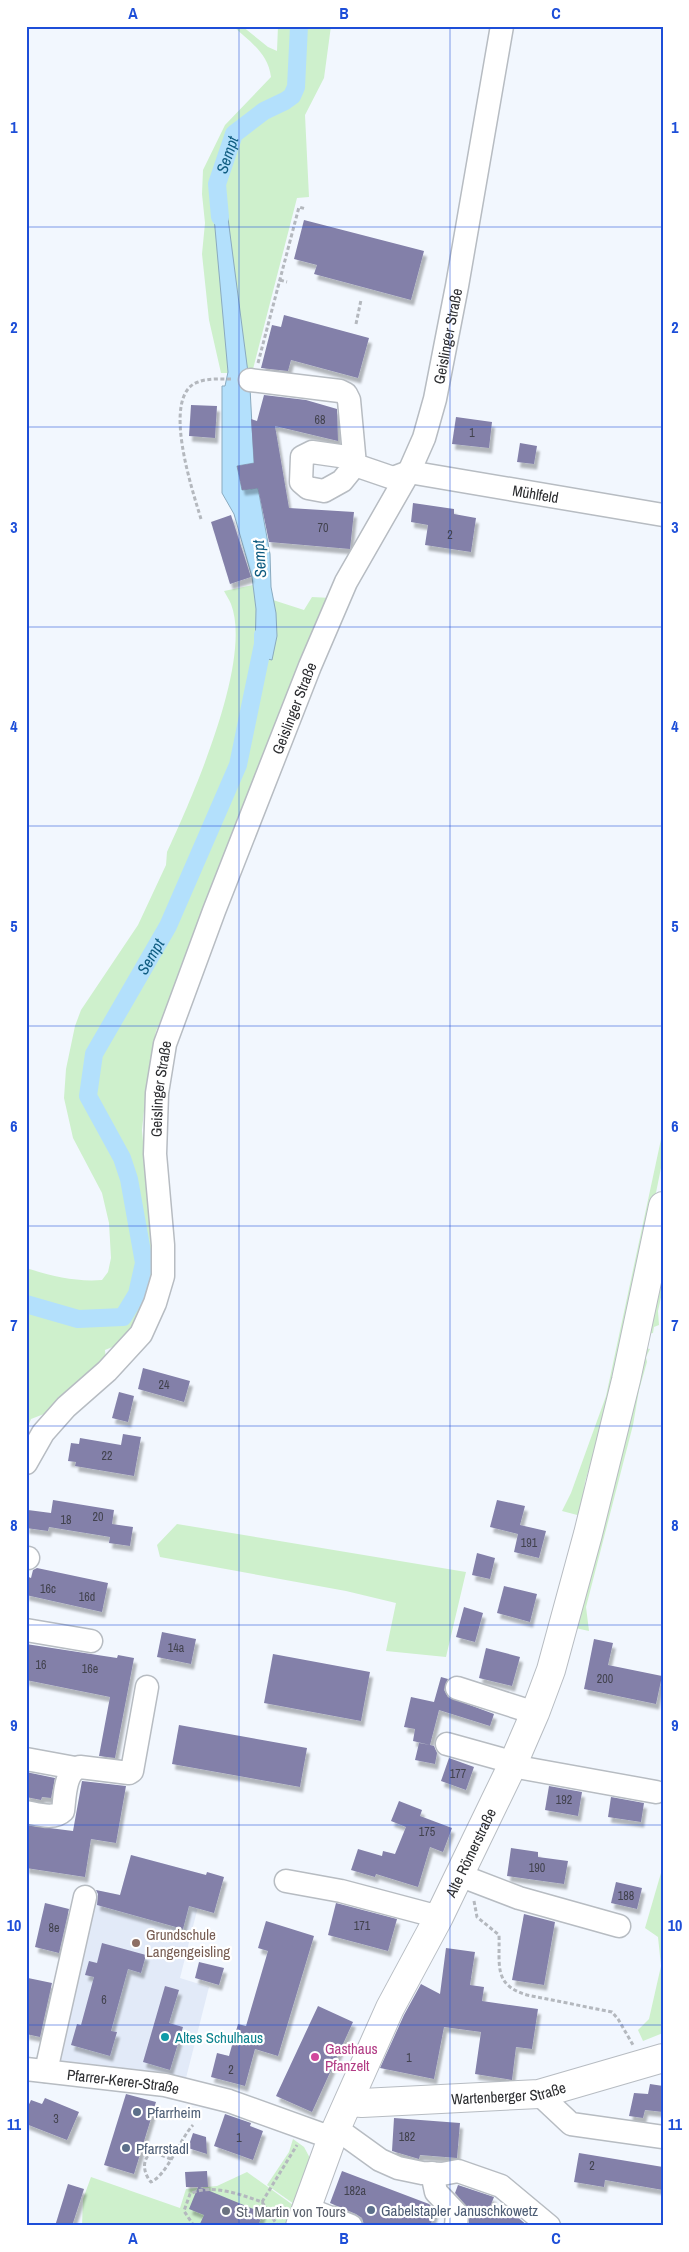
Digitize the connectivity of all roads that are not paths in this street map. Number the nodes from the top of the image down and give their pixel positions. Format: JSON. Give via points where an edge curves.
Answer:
{"nodes":[{"id":1,"x":502,"y":26,"type":"edge"},
{"id":2,"x":252,"y":380,"type":"road end"},
{"id":3,"x":409,"y":472,"type":"junction"},
{"id":4,"x":663,"y":515,"type":"edge"},
{"id":5,"x":663,"y":1206,"type":"edge"},
{"id":6,"x":26,"y":1463,"type":"edge"},
{"id":7,"x":26,"y":1630,"type":"edge"},
{"id":8,"x":91,"y":1641,"type":"dead end"},
{"id":9,"x":147,"y":1687,"type":"dead end"},
{"id":10,"x":457,"y":1688,"type":"dead end"},
{"id":11,"x":535,"y":1713,"type":"junction"},
{"id":12,"x":447,"y":1744,"type":"dead end"},
{"id":13,"x":26,"y":1758,"type":"edge"},
{"id":14,"x":512,"y":1766,"type":"junction"},
{"id":15,"x":75,"y":1768,"type":"junction"},
{"id":16,"x":656,"y":1792,"type":"dead end"},
{"id":17,"x":26,"y":1812,"type":"edge"},
{"id":18,"x":465,"y":1877,"type":"junction"},
{"id":19,"x":286,"y":1881,"type":"dead end"},
{"id":20,"x":85,"y":1897,"type":"dead end"},
{"id":21,"x":439,"y":1917,"type":"junction"},
{"id":22,"x":619,"y":1926,"type":"dead end"},
{"id":23,"x":654,"y":2060,"type":"edge"},
{"id":24,"x":36,"y":2070,"type":"edge"},
{"id":25,"x":539,"y":2094,"type":"junction"},
{"id":26,"x":349,"y":2102,"type":"junction"},
{"id":27,"x":334,"y":2133,"type":"junction"},
{"id":28,"x":663,"y":2136,"type":"edge"},
{"id":29,"x":432,"y":2173,"type":"junction"},
{"id":30,"x":303,"y":2217,"type":"edge"},
{"id":31,"x":351,"y":2226,"type":"edge"},
{"id":32,"x":456,"y":2226,"type":"edge"},
{"id":33,"x":549,"y":2226,"type":"edge"}],
"edges":[{"from":1,"to":3,"type":"street","name":"Geislinger Straße","via":[[435,399],[424,438]]},
{"from":2,"to":3,"type":"street","name":"Mühlfeld","via":[[340,390],[349,400],[355,461],[393,478]]},
{"from":3,"to":4,"type":"street","name":"Mühlfeld"},
{"from":3,"to":6,"type":"street","name":"Geislinger Straße","via":[[346,582],[310,666],[165,1044],[157,1093],[155,1154],[163,1276],[155,1303],[141,1334],[66,1407],[43,1433]]},
{"from":5,"to":11,"type":"main road","name":"Alte Römerstraße","via":[[626,1380],[551,1670]]},
{"from":7,"to":8,"type":"street"},
{"from":9,"to":15,"type":"street","via":[[132,1771]]},
{"from":10,"to":11,"type":"street"},
{"from":11,"to":14,"type":"main road","name":"Alte Römerstraße"},
{"from":12,"to":14,"type":"street","via":[[501,1759]]},
{"from":13,"to":15,"type":"street"},
{"from":14,"to":16,"type":"street"},
{"from":14,"to":18,"type":"main road","name":"Alte Römerstraße"},
{"from":15,"to":17,"type":"street","via":[[69,1774],[60,1814]]},
{"from":18,"to":21,"type":"main road","name":"Alte Römerstraße"},
{"from":18,"to":22,"type":"street","via":[[519,1898]]},
{"from":19,"to":21,"type":"street","via":[[342,1891]]},
{"from":20,"to":24,"type":"street"},
{"from":21,"to":26,"type":"main road","name":"Alte Römerstraße","via":[[390,2008]]},
{"from":23,"to":25,"type":"main road","name":"Wartenberger Straße"},
{"from":24,"to":27,"type":"street","name":"Pfarrer-Kerer-Straße","via":[[165,2085]]},
{"from":25,"to":26,"type":"main road","name":"Wartenberger Straße","via":[[362,2104]]},
{"from":25,"to":28,"type":"street","via":[[571,2124]]},
{"from":26,"to":27,"type":"main road","name":"Alte Römerstraße"},
{"from":27,"to":29,"type":"street","name":"Pfarrer-Kerer-Straße","via":[[398,2168]]},
{"from":27,"to":30,"type":"main road","name":"Alte Römerstraße"},
{"from":29,"to":32,"type":"street","via":[[436,2192],[457,2214]]},
{"from":29,"to":33,"type":"street","name":"Pfarrer-Kerer-Straße","via":[[458,2171],[501,2186]]},
{"from":30,"to":31,"type":"street"}]}
